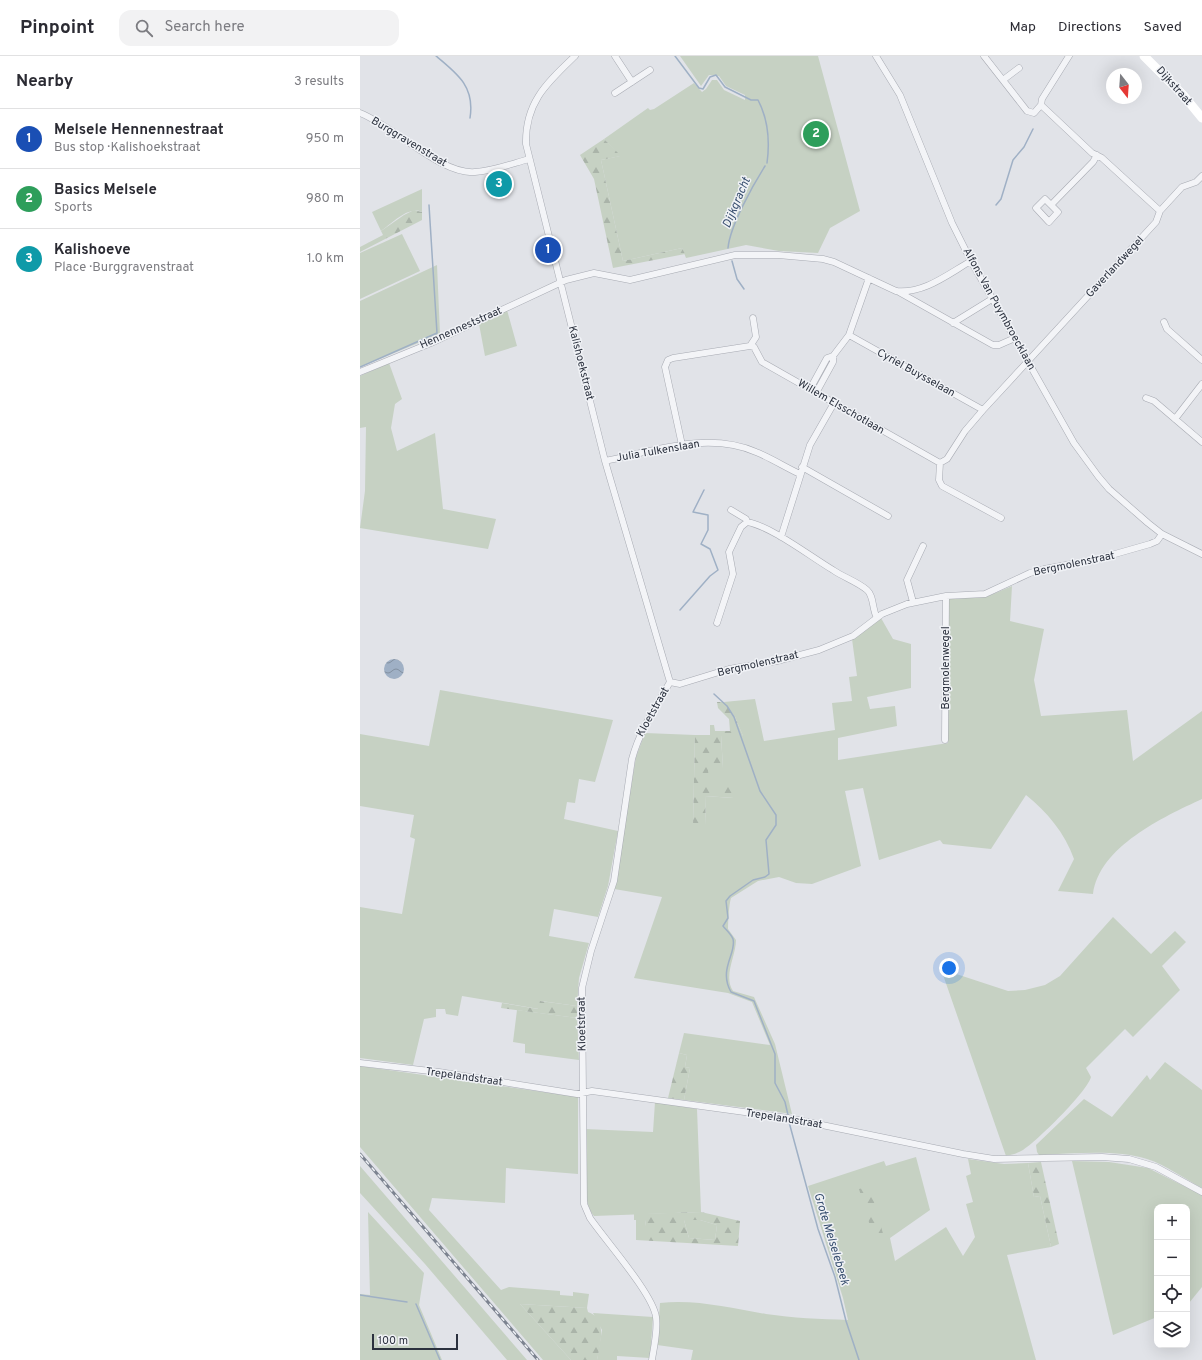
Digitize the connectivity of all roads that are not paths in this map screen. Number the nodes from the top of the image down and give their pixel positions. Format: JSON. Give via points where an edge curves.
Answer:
{"nodes":[{"id":1,"x":575,"y":56,"type":"edge"},
{"id":2,"x":615,"y":56,"type":"edge"},
{"id":3,"x":876,"y":56,"type":"edge"},
{"id":4,"x":984,"y":56,"type":"edge"},
{"id":5,"x":1069,"y":56,"type":"edge"},
{"id":6,"x":1144,"y":56,"type":"edge"},
{"id":7,"x":1019,"y":68,"type":"dead end"},
{"id":8,"x":650,"y":70,"type":"dead end"},
{"id":9,"x":1003,"y":80,"type":"junction"},
{"id":10,"x":632,"y":82,"type":"junction"},
{"id":11,"x":615,"y":93,"type":"dead end"},
{"id":12,"x":1041,"y":104,"type":"junction"},
{"id":13,"x":360,"y":113,"type":"edge"},
{"id":14,"x":1202,"y":118,"type":"edge"},
{"id":15,"x":1097,"y":155,"type":"junction"},
{"id":16,"x":529,"y":159,"type":"junction"},
{"id":17,"x":1202,"y":176,"type":"edge"},
{"id":18,"x":1051,"y":205,"type":"dead end"},
{"id":19,"x":1160,"y":211,"type":"junction"},
{"id":20,"x":971,"y":261,"type":"junction"},
{"id":21,"x":870,"y":278,"type":"junction"},
{"id":22,"x":561,"y":282,"type":"junction"},
{"id":23,"x":919,"y":290,"type":"junction"},
{"id":24,"x":896,"y":291,"type":"junction"},
{"id":25,"x":992,"y":299,"type":"junction"},
{"id":26,"x":921,"y":306,"type":"junction"},
{"id":27,"x":753,"y":318,"type":"dead end"},
{"id":28,"x":1164,"y":322,"type":"dead end"},
{"id":29,"x":954,"y":323,"type":"junction"},
{"id":30,"x":849,"y":335,"type":"junction"},
{"id":31,"x":1015,"y":338,"type":"junction"},
{"id":32,"x":750,"y":346,"type":"junction"},
{"id":33,"x":833,"y":356,"type":"junction"},
{"id":34,"x":1202,"y":360,"type":"edge"},
{"id":35,"x":1028,"y":362,"type":"junction"},
{"id":36,"x":360,"y":372,"type":"edge"},
{"id":37,"x":1202,"y":384,"type":"edge"},
{"id":38,"x":810,"y":389,"type":"junction"},
{"id":39,"x":816,"y":393,"type":"junction"},
{"id":40,"x":1146,"y":398,"type":"dead end"},
{"id":41,"x":834,"y":403,"type":"junction"},
{"id":42,"x":983,"y":410,"type":"junction"},
{"id":43,"x":1175,"y":419,"type":"junction"},
{"id":44,"x":1202,"y":442,"type":"edge"},
{"id":45,"x":682,"y":445,"type":"junction"},
{"id":46,"x":606,"y":461,"type":"junction"},
{"id":47,"x":940,"y":463,"type":"junction"},
{"id":48,"x":802,"y":467,"type":"junction"},
{"id":49,"x":800,"y":474,"type":"junction"},
{"id":50,"x":731,"y":510,"type":"dead end"},
{"id":51,"x":888,"y":516,"type":"dead end"},
{"id":52,"x":1001,"y":518,"type":"dead end"},
{"id":53,"x":747,"y":522,"type":"junction"},
{"id":54,"x":1162,"y":534,"type":"junction"},
{"id":55,"x":781,"y":537,"type":"junction"},
{"id":56,"x":923,"y":546,"type":"dead end"},
{"id":57,"x":1202,"y":554,"type":"edge"},
{"id":58,"x":946,"y":596,"type":"junction"},
{"id":59,"x":913,"y":602,"type":"junction"},
{"id":60,"x":877,"y":618,"type":"junction"},
{"id":61,"x":717,"y":623,"type":"dead end"},
{"id":62,"x":670,"y":682,"type":"junction"},
{"id":63,"x":946,"y":740,"type":"dead end"},
{"id":64,"x":360,"y":1063,"type":"edge"},
{"id":65,"x":583,"y":1093,"type":"junction"},
{"id":66,"x":1202,"y":1192,"type":"edge"},
{"id":67,"x":652,"y":1360,"type":"edge"}],
"edges":[{"from":1,"to":16,"type":"street","name":"Kalishoekstraat","via":[[546,84],[528,116],[526,132]]},
{"from":2,"to":10,"type":"street"},
{"from":3,"to":20,"type":"street","name":"Alfons Van Puymbroecklaan","via":[[900,95],[952,223]]},
{"from":4,"to":9,"type":"street"},
{"from":5,"to":12,"type":"street"},
{"from":6,"to":14,"type":"main road","name":"Dijkstraat"},
{"from":7,"to":9,"type":"street"},
{"from":8,"to":10,"type":"street"},
{"from":9,"to":12,"type":"street","via":[[1028,111],[1034,113]]},
{"from":10,"to":11,"type":"street"},
{"from":12,"to":15,"type":"street"},
{"from":13,"to":16,"type":"street","name":"Burggravenstraat","via":[[385,126],[443,164],[458,170],[475,172]]},
{"from":15,"to":18,"type":"street"},
{"from":15,"to":19,"type":"street"},
{"from":16,"to":22,"type":"street","name":"Kalishoekstraat"},
{"from":17,"to":19,"type":"street","name":"Gaverlandwegel","via":[[1196,182],[1182,187]]},
{"from":19,"to":35,"type":"street","name":"Gaverlandwegel","via":[[1156,222]]},
{"from":20,"to":23,"type":"street"},
{"from":20,"to":25,"type":"street","name":"Alfons Van Puymbroecklaan"},
{"from":21,"to":22,"type":"street","name":"Hennenneststraat","via":[[823,258],[746,254],[630,280],[598,273]]},
{"from":21,"to":24,"type":"street","name":"Hennenneststraat"},
{"from":21,"to":30,"type":"street"},
{"from":22,"to":36,"type":"street","name":"Hennenneststraat","via":[[431,343]]},
{"from":22,"to":46,"type":"street","name":"Kalishoekstraat"},
{"from":23,"to":24,"type":"street"},
{"from":23,"to":26,"type":"street","via":[[916,296]]},
{"from":24,"to":26,"type":"street","name":"Hennenneststraat"},
{"from":25,"to":29,"type":"street"},
{"from":25,"to":31,"type":"street","name":"Alfons Van Puymbroecklaan"},
{"from":26,"to":29,"type":"street","name":"Hennenneststraat"},
{"from":27,"to":32,"type":"street","via":[[756,337]]},
{"from":28,"to":34,"type":"street","via":[[1168,329]]},
{"from":29,"to":31,"type":"street","name":"Hennenneststraat","via":[[993,345]]},
{"from":30,"to":33,"type":"street"},
{"from":30,"to":42,"type":"street","name":"Cyriel Buysselaan"},
{"from":31,"to":35,"type":"street","name":"Alfons Van Puymbroecklaan"},
{"from":32,"to":38,"type":"street","name":"Willem Elsschotlaan","via":[[754,347],[762,362]]},
{"from":32,"to":45,"type":"street","via":[[673,358],[668,361],[665,367]]},
{"from":33,"to":38,"type":"street","via":[[828,358]]},
{"from":33,"to":39,"type":"street","via":[[833,362]]},
{"from":35,"to":42,"type":"street","name":"Gaverlandwegel"},
{"from":35,"to":54,"type":"street","name":"Alfons Van Puymbroecklaan","via":[[1074,443],[1098,476],[1109,490]]},
{"from":37,"to":43,"type":"street"},
{"from":38,"to":39,"type":"street","name":"Willem Elsschotlaan"},
{"from":39,"to":41,"type":"street","name":"Willem Elsschotlaan"},
{"from":40,"to":43,"type":"street","via":[[1154,401]]},
{"from":41,"to":47,"type":"street","name":"Willem Elsschotlaan"},
{"from":41,"to":48,"type":"street","via":[[810,445]]},
{"from":42,"to":47,"type":"street","name":"Gaverlandwegel","via":[[965,431],[947,459]]},
{"from":43,"to":44,"type":"street"},
{"from":45,"to":46,"type":"street","name":"Julia Tulkenslaan"},
{"from":45,"to":49,"type":"street","name":"Julia Tulkenslaan","via":[[697,442],[740,446],[756,451]]},
{"from":46,"to":62,"type":"street","name":"Kalishoekstraat"},
{"from":47,"to":52,"type":"street","via":[[939,480],[942,486]]},
{"from":48,"to":49,"type":"street"},
{"from":48,"to":51,"type":"street"},
{"from":49,"to":55,"type":"street"},
{"from":50,"to":53,"type":"street"},
{"from":53,"to":55,"type":"street"},
{"from":53,"to":61,"type":"street","via":[[741,526],[729,552],[734,574]]},
{"from":54,"to":57,"type":"street"},
{"from":54,"to":58,"type":"street","name":"Bergmolenstraat","via":[[1153,543],[1094,560],[1037,571],[985,594]]},
{"from":55,"to":60,"type":"street","via":[[867,589],[871,594],[873,611]]},
{"from":56,"to":59,"type":"street","via":[[907,580]]},
{"from":58,"to":59,"type":"street","name":"Bergmolenstraat"},
{"from":58,"to":63,"type":"street","name":"Bergmolenwegel"},
{"from":59,"to":60,"type":"street","name":"Bergmolenstraat"},
{"from":60,"to":62,"type":"street","name":"Bergmolenstraat","via":[[853,636],[833,645],[777,661],[724,670],[686,683]]},
{"from":62,"to":65,"type":"street","name":"Kloetstraat","via":[[654,707],[635,748],[614,881],[585,972],[582,988]]},
{"from":64,"to":65,"type":"street","name":"Trepelandstraat"},
{"from":65,"to":66,"type":"street","name":"Trepelandstraat","via":[[592,1091],[788,1118],[994,1159],[1129,1159],[1156,1167]]},
{"from":65,"to":67,"type":"street","name":"Kloetstraat","via":[[584,1204],[590,1218],[646,1294],[655,1311],[657,1324]]}]}
